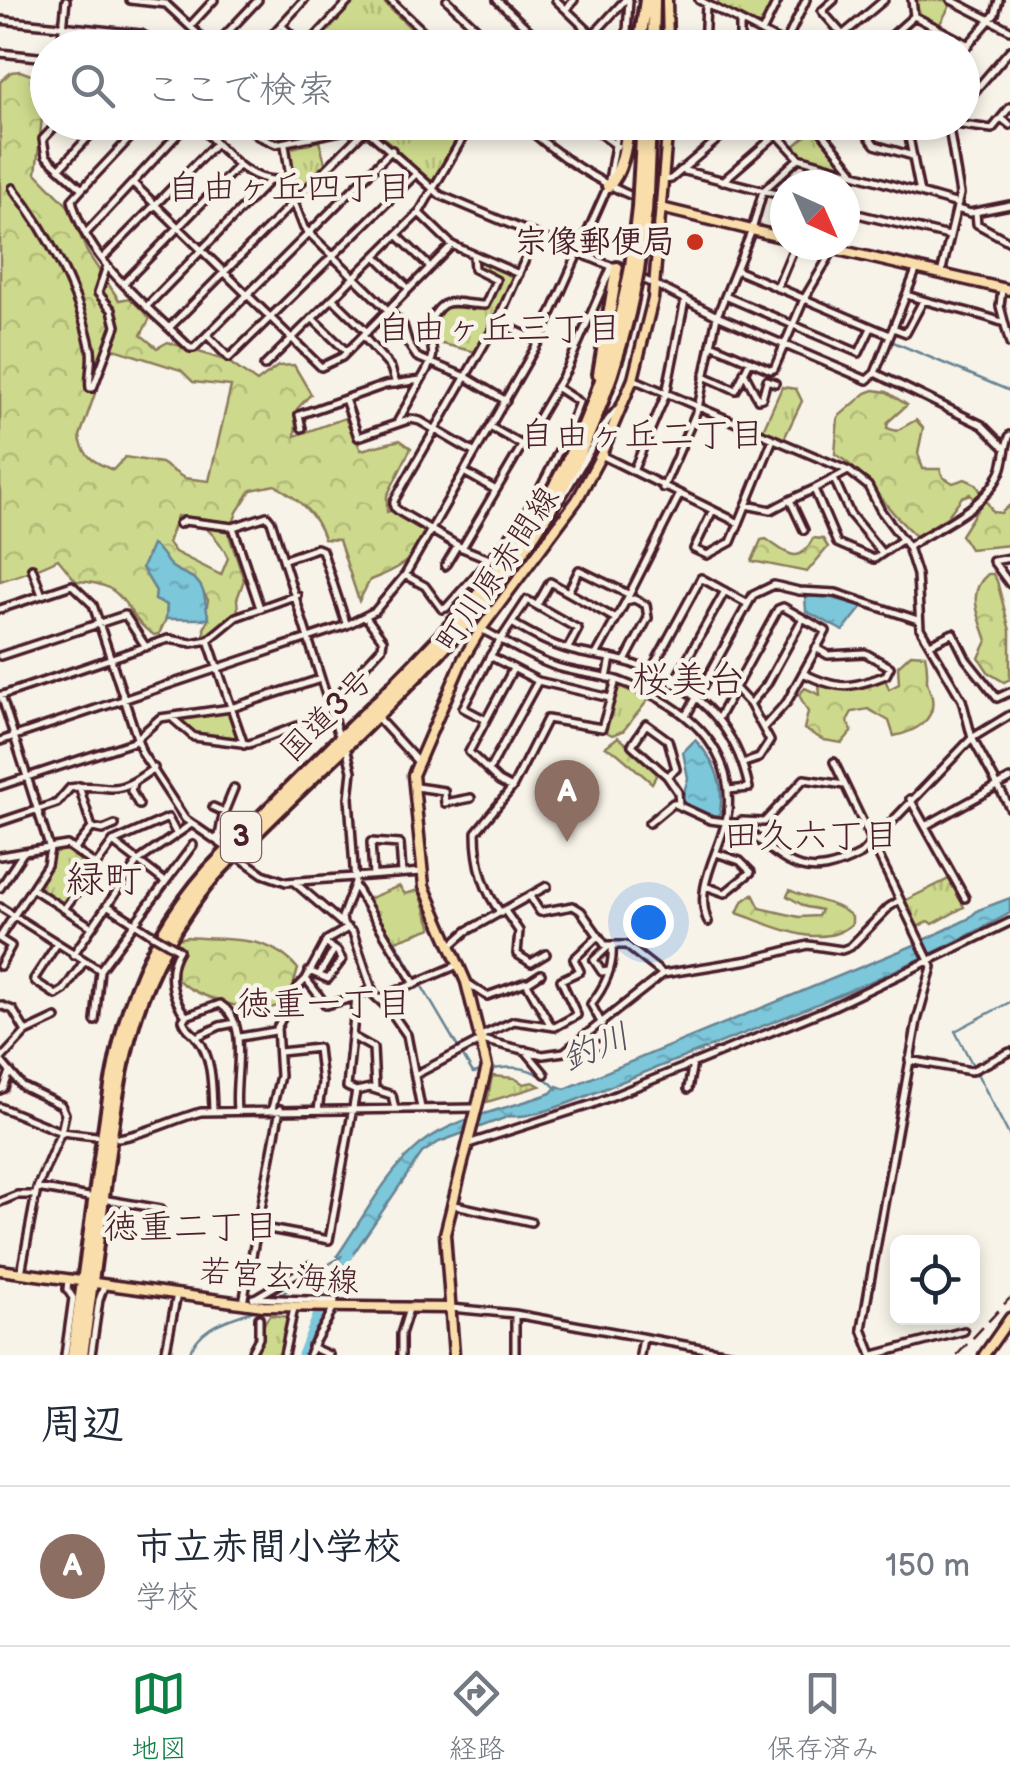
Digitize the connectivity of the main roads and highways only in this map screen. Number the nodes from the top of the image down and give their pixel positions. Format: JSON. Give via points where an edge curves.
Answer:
{"nodes":[{"id":1,"x":646,"y":0,"type":"edge"},
{"id":2,"x":654,"y":0,"type":"edge"},
{"id":3,"x":667,"y":0,"type":"edge"},
{"id":4,"x":644,"y":30,"type":"edge"},
{"id":5,"x":653,"y":30,"type":"edge"},
{"id":6,"x":668,"y":30,"type":"edge"},
{"id":7,"x":625,"y":140,"type":"edge"},
{"id":8,"x":646,"y":140,"type":"edge"},
{"id":9,"x":667,"y":140,"type":"edge"},
{"id":10,"x":608,"y":186,"type":"road end"},
{"id":11,"x":661,"y":208,"type":"junction"},
{"id":12,"x":770,"y":234,"type":"edge"},
{"id":13,"x":860,"y":253,"type":"edge"},
{"id":14,"x":614,"y":267,"type":"road end"},
{"id":15,"x":634,"y":274,"type":"junction"},
{"id":16,"x":1006,"y":289,"type":"edge"},
{"id":17,"x":592,"y":409,"type":"junction"},
{"id":18,"x":0,"y":1270,"type":"edge"},
{"id":19,"x":93,"y":1284,"type":"junction"},
{"id":20,"x":449,"y":1308,"type":"junction"},
{"id":21,"x":1010,"y":1318,"type":"edge"},
{"id":22,"x":73,"y":1355,"type":"edge"},
{"id":23,"x":82,"y":1355,"type":"edge"},
{"id":24,"x":454,"y":1355,"type":"edge"},
{"id":25,"x":984,"y":1355,"type":"edge"}],
"edges":[{"from":1,"to":4,"type":"highway"},
{"from":2,"to":5,"type":"highway"},
{"from":3,"to":6,"type":"main road"},
{"from":7,"to":10,"type":"highway"},
{"from":8,"to":15,"type":"highway","name":"国道3号","number":"3","bridge":true},
{"from":9,"to":11,"type":"main road","name":"町川原赤間線"},
{"from":11,"to":12,"type":"main road"},
{"from":11,"to":20,"type":"main road","name":"町川原赤間線","via":[[649,326],[601,455],[563,520],[481,629],[417,761],[413,786],[422,872],[429,903],[466,982],[487,1072],[451,1204],[445,1252]]},
{"from":13,"to":16,"type":"main road"},
{"from":14,"to":17,"type":"highway"},
{"from":15,"to":17,"type":"highway","name":"国道3号","number":"3"},
{"from":15,"to":19,"type":"highway","name":"国道3号","number":"3","via":[[619,353],[598,412],[529,541],[482,602],[213,877],[155,963],[120,1072]]},
{"from":17,"to":19,"type":"highway","name":"国道3号","number":"3","via":[[539,512],[487,585],[209,870],[166,926],[119,1038]]},
{"from":18,"to":19,"type":"main road","name":"若宮玄海線"},
{"from":19,"to":20,"type":"main road","name":"若宮玄海線","via":[[278,1307]]},
{"from":19,"to":22,"type":"highway","name":"国道3号","number":"3"},
{"from":19,"to":23,"type":"highway","name":"国道3号","number":"3"},
{"from":20,"to":24,"type":"main road"},
{"from":21,"to":25,"type":"main road"}]}
